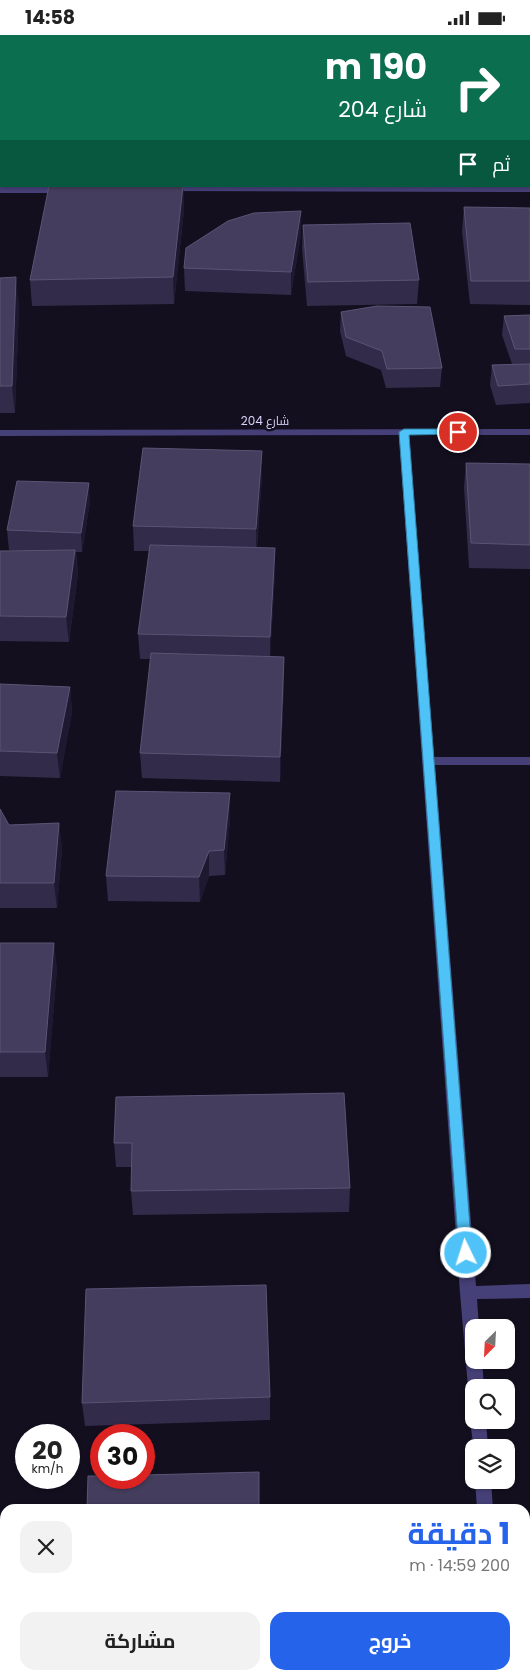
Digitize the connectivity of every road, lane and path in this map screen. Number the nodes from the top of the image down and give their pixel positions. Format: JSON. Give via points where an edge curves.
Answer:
{"nodes":[{"id":1,"x":79,"y":189,"type":"edge"},
{"id":2,"x":158,"y":189,"type":"edge"},
{"id":3,"x":530,"y":189,"type":"edge"},
{"id":4,"x":0,"y":190,"type":"edge"},
{"id":5,"x":530,"y":431,"type":"edge"},
{"id":6,"x":404,"y":432,"type":"junction"},
{"id":7,"x":0,"y":433,"type":"edge"},
{"id":8,"x":429,"y":761,"type":"junction"},
{"id":9,"x":530,"y":761,"type":"edge"},
{"id":10,"x":530,"y":1291,"type":"edge"},
{"id":11,"x":468,"y":1293,"type":"junction"},
{"id":12,"x":475,"y":1379,"type":"edge"},
{"id":13,"x":484,"y":1489,"type":"edge"},
{"id":14,"x":485,"y":1504,"type":"edge"}],
"edges":[{"from":1,"to":4,"type":"street"},
{"from":2,"to":3,"type":"street"},
{"from":5,"to":6,"type":"street","name":"شارع 204"},
{"from":6,"to":7,"type":"street","name":"شارع 204"},
{"from":6,"to":8,"type":"street"},
{"from":8,"to":9,"type":"street"},
{"from":8,"to":11,"type":"street"},
{"from":10,"to":11,"type":"street"},
{"from":11,"to":12,"type":"street"},
{"from":13,"to":14,"type":"street"}]}
